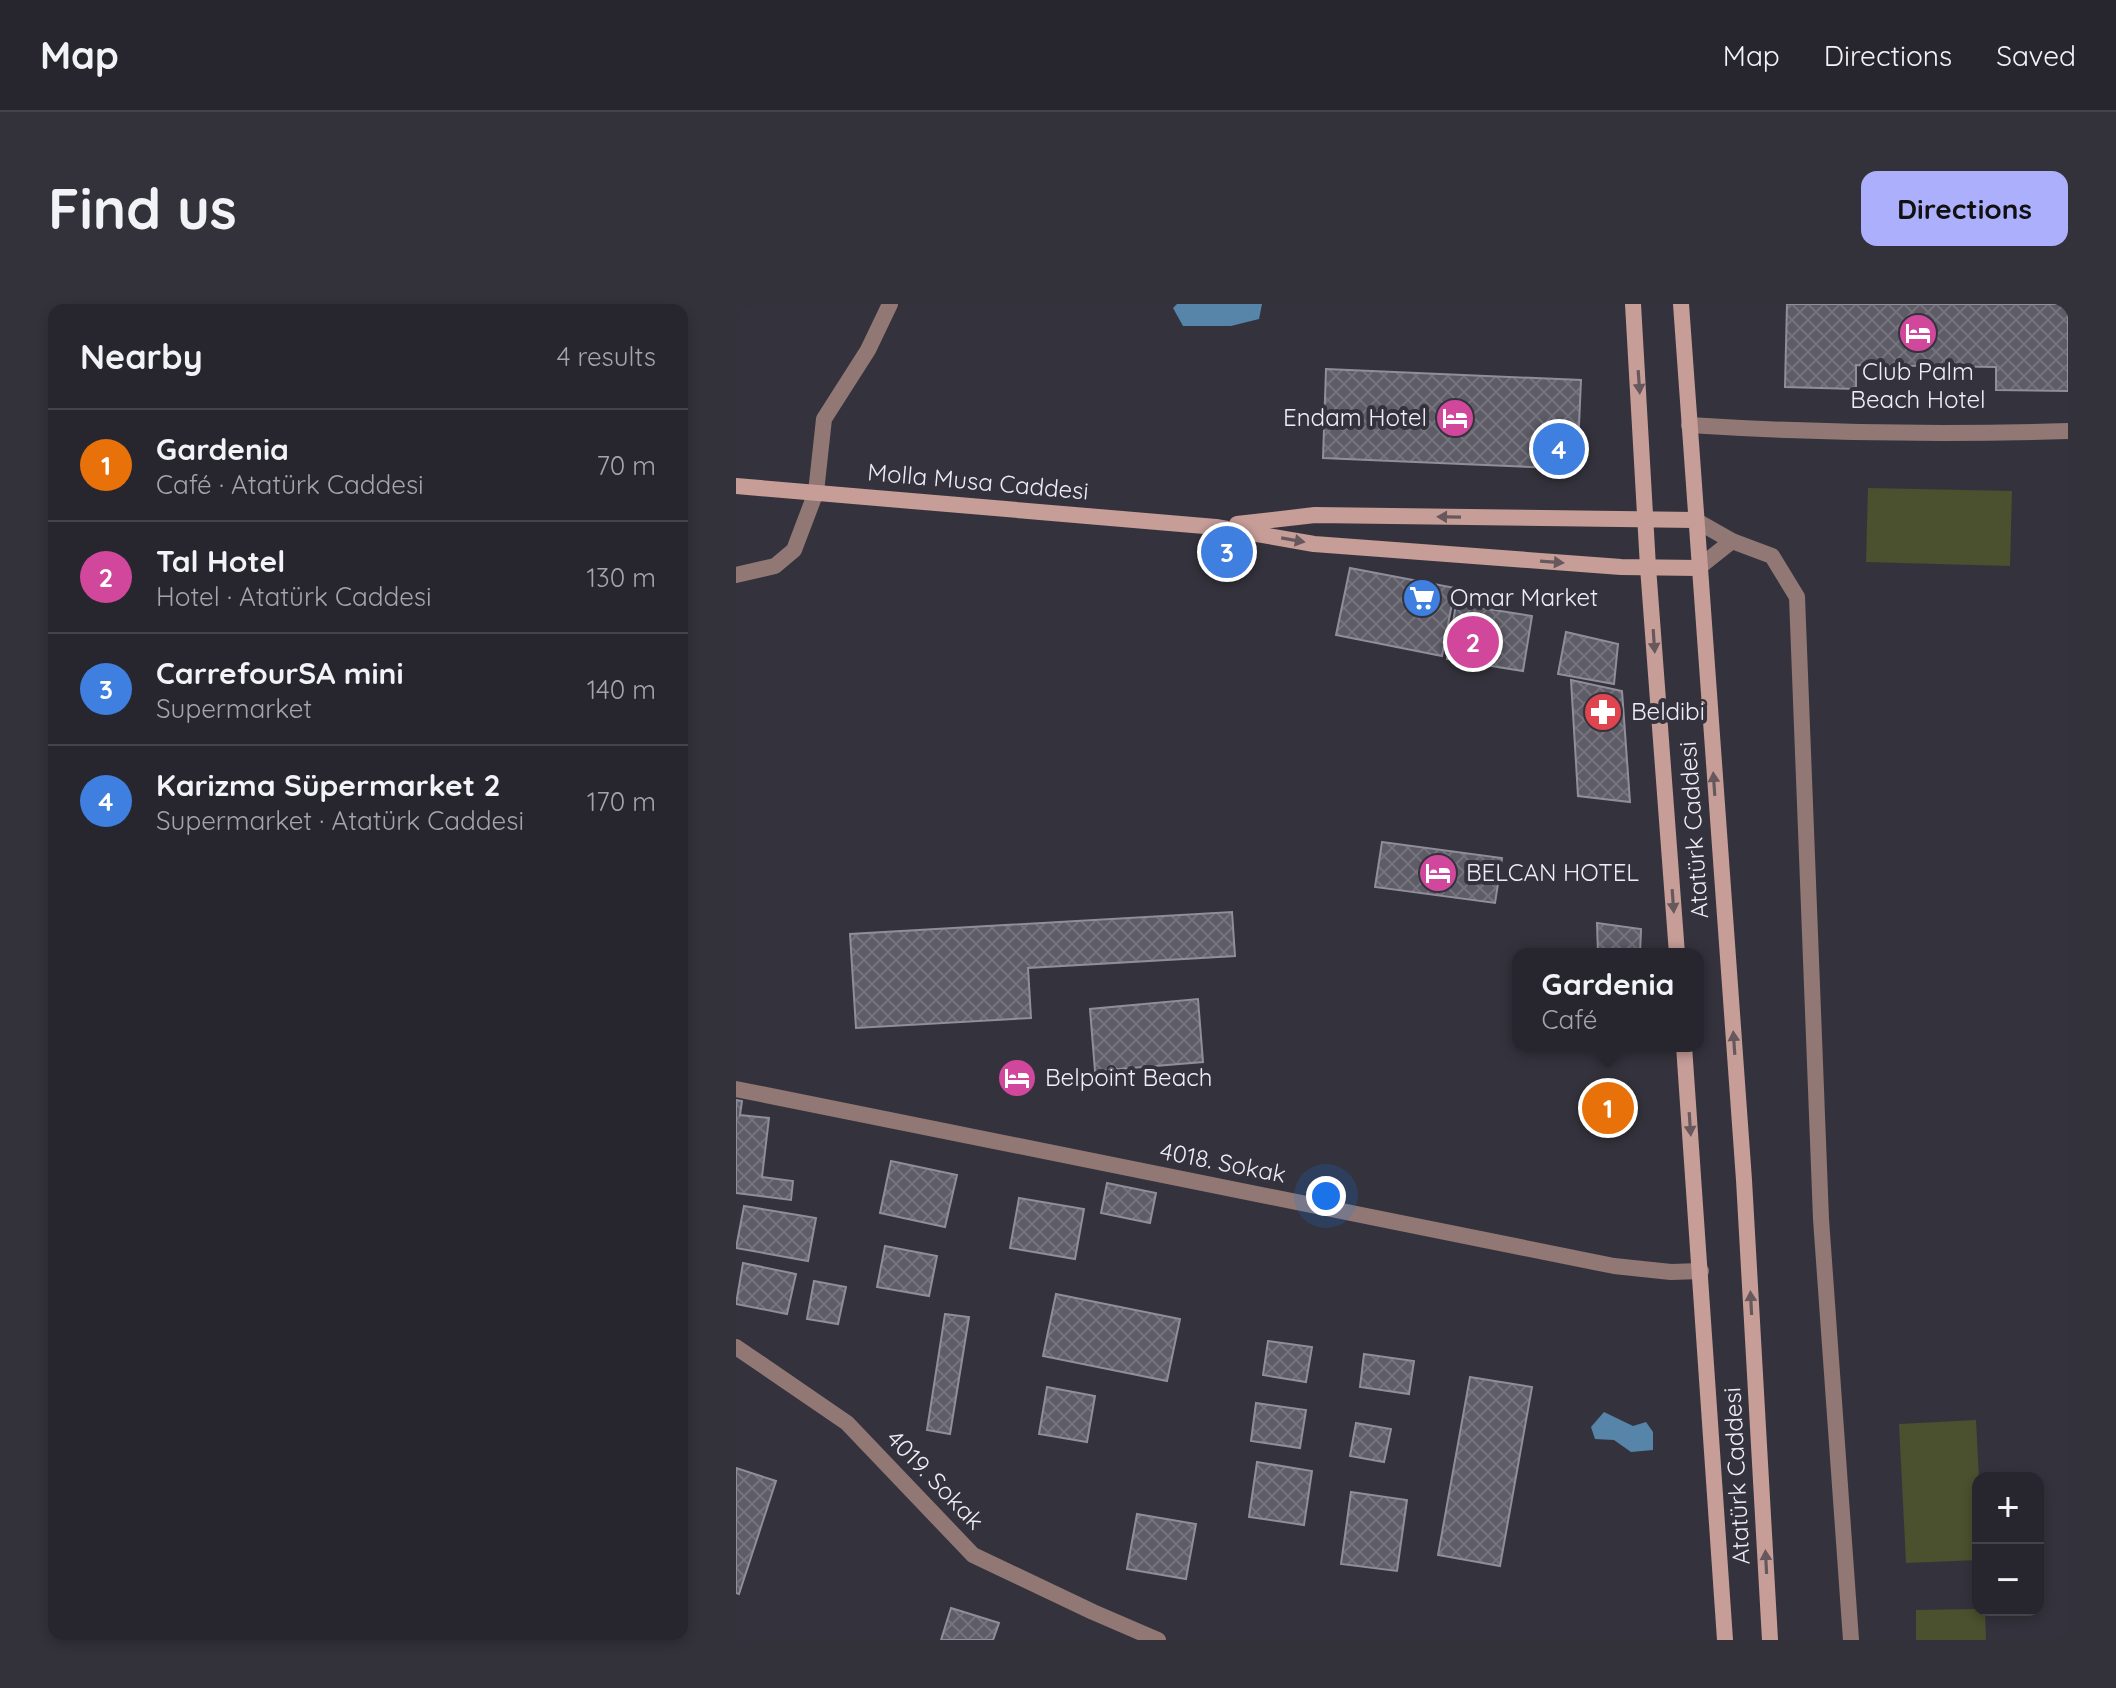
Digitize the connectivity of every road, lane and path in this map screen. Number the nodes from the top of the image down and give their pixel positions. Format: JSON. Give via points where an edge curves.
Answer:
{"nodes":[{"id":1,"x":890,"y":304,"type":"edge"},
{"id":2,"x":1633,"y":304,"type":"edge"},
{"id":3,"x":1681,"y":304,"type":"edge"},
{"id":4,"x":1689,"y":425,"type":"junction"},
{"id":5,"x":2068,"y":431,"type":"edge"},
{"id":6,"x":736,"y":486,"type":"edge"},
{"id":7,"x":816,"y":492,"type":"junction"},
{"id":8,"x":1647,"y":520,"type":"junction"},
{"id":9,"x":1695,"y":520,"type":"junction"},
{"id":10,"x":1216,"y":527,"type":"junction"},
{"id":11,"x":1732,"y":541,"type":"junction"},
{"id":12,"x":1648,"y":567,"type":"junction"},
{"id":13,"x":1698,"y":568,"type":"junction"},
{"id":14,"x":736,"y":575,"type":"edge"},
{"id":15,"x":1677,"y":948,"type":"edge"},
{"id":16,"x":1684,"y":1052,"type":"edge"},
{"id":17,"x":736,"y":1089,"type":"edge"},
{"id":18,"x":1701,"y":1271,"type":"junction"},
{"id":19,"x":736,"y":1347,"type":"edge"},
{"id":20,"x":1158,"y":1640,"type":"edge"},
{"id":21,"x":1725,"y":1640,"type":"edge"},
{"id":22,"x":1770,"y":1640,"type":"edge"},
{"id":23,"x":1851,"y":1640,"type":"edge"}],
"edges":[{"from":1,"to":7,"type":"street","via":[[824,419]]},
{"from":2,"to":8,"type":"street","name":"Atatürk Caddesi","one_way":true},
{"from":3,"to":4,"type":"street","name":"Atatürk Caddesi"},
{"from":4,"to":5,"type":"street","via":[[1934,435]]},
{"from":4,"to":9,"type":"street","name":"Atatürk Caddesi"},
{"from":6,"to":7,"type":"street","name":"Molla Musa Caddesi"},
{"from":7,"to":10,"type":"street","name":"Molla Musa Caddesi"},
{"from":7,"to":14,"type":"street","via":[[794,550],[775,566]]},
{"from":8,"to":9,"type":"street"},
{"from":8,"to":10,"type":"street","one_way":true,"via":[[1315,515]]},
{"from":8,"to":12,"type":"street","name":"Atatürk Caddesi"},
{"from":9,"to":11,"type":"street"},
{"from":9,"to":13,"type":"street","name":"Atatürk Caddesi"},
{"from":10,"to":12,"type":"street","one_way":true,"via":[[1314,544]]},
{"from":11,"to":13,"type":"street"},
{"from":11,"to":23,"type":"street","via":[[1772,556],[1797,597],[1821,1219]]},
{"from":12,"to":13,"type":"street"},
{"from":12,"to":15,"type":"street","name":"Atatürk Caddesi","one_way":true},
{"from":22,"to":13,"type":"street","name":"Atatürk Caddesi","one_way":true,"via":[[1744,1180]]},
{"from":16,"to":18,"type":"street","name":"Atatürk Caddesi","one_way":true},
{"from":17,"to":18,"type":"street","name":"4018. Sokak","via":[[1614,1266]]},
{"from":18,"to":21,"type":"street","name":"Atatürk Caddesi"},
{"from":19,"to":20,"type":"street","name":"4019. Sokak","via":[[847,1423],[973,1555]]}]}
